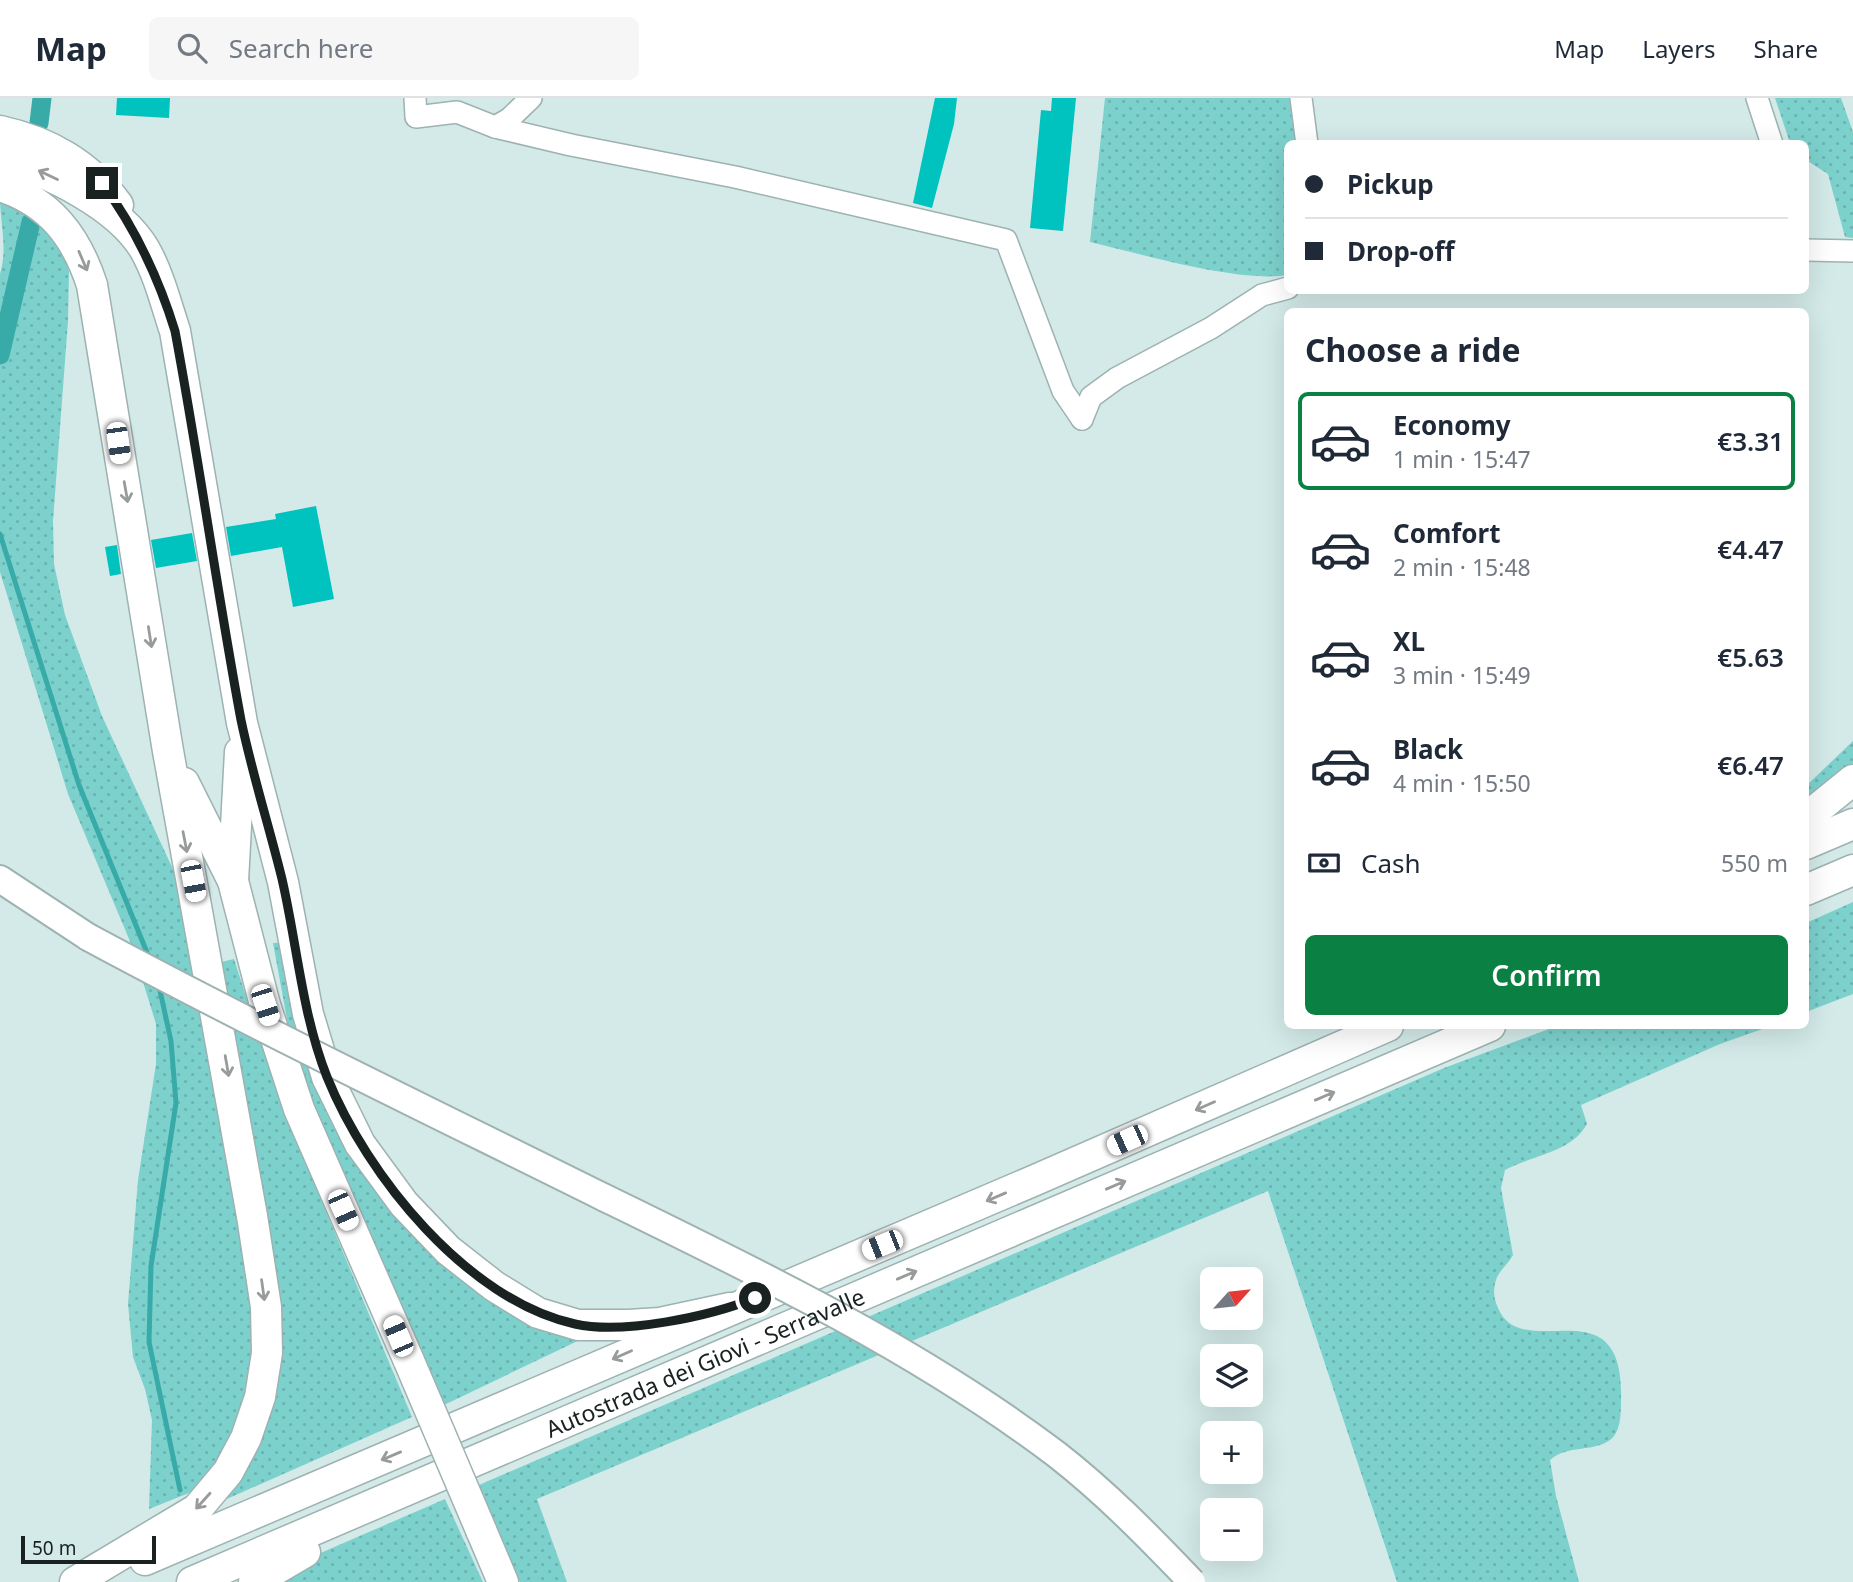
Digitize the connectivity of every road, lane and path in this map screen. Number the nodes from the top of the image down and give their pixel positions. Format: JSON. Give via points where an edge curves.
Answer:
{"nodes":[{"id":1,"x":415,"y":98,"type":"edge"},
{"id":2,"x":531,"y":98,"type":"edge"},
{"id":3,"x":1301,"y":98,"type":"edge"},
{"id":4,"x":1757,"y":98,"type":"edge"},
{"id":5,"x":464,"y":105,"type":"edge"},
{"id":6,"x":495,"y":127,"type":"junction"},
{"id":7,"x":0,"y":131,"type":"edge"},
{"id":8,"x":1306,"y":140,"type":"edge"},
{"id":9,"x":1771,"y":140,"type":"edge"},
{"id":10,"x":0,"y":160,"type":"edge"},
{"id":11,"x":0,"y":186,"type":"edge"},
{"id":12,"x":144,"y":248,"type":"junction"},
{"id":13,"x":1809,"y":250,"type":"edge"},
{"id":14,"x":1853,"y":251,"type":"edge"},
{"id":15,"x":1284,"y":289,"type":"edge"},
{"id":16,"x":242,"y":723,"type":"junction"},
{"id":17,"x":168,"y":751,"type":"junction"},
{"id":18,"x":1853,"y":780,"type":"edge"},
{"id":19,"x":1853,"y":802,"type":"edge"},
{"id":20,"x":1809,"y":816,"type":"edge"},
{"id":21,"x":1809,"y":824,"type":"edge"},
{"id":22,"x":1853,"y":824,"type":"edge"},
{"id":23,"x":1809,"y":843,"type":"edge"},
{"id":24,"x":1851,"y":872,"type":"edge"},
{"id":25,"x":0,"y":880,"type":"edge"},
{"id":26,"x":233,"y":881,"type":"junction"},
{"id":27,"x":1809,"y":889,"type":"edge"},
{"id":28,"x":1381,"y":1029,"type":"edge"},
{"id":29,"x":1483,"y":1029,"type":"edge"},
{"id":30,"x":730,"y":1308,"type":"junction"},
{"id":31,"x":523,"y":1438,"type":"junction"},
{"id":32,"x":75,"y":1582,"type":"edge"},
{"id":33,"x":93,"y":1582,"type":"edge"},
{"id":34,"x":192,"y":1582,"type":"edge"},
{"id":35,"x":254,"y":1582,"type":"edge"},
{"id":36,"x":503,"y":1582,"type":"edge"},
{"id":37,"x":1192,"y":1582,"type":"edge"}],
"edges":[{"from":1,"to":5,"type":"lane","via":[[416,117]]},
{"from":2,"to":6,"type":"lane"},
{"from":3,"to":8,"type":"lane"},
{"from":4,"to":9,"type":"lane"},
{"from":5,"to":6,"type":"lane"},
{"from":6,"to":15,"type":"lane","via":[[1006,240],[1053,369],[1082,418],[1091,397],[1117,378],[1262,295]]},
{"from":7,"to":12,"type":"highway","via":[[54,148],[80,164],[102,183]]},
{"from":12,"to":10,"type":"highway","one_way":true,"via":[[105,208],[73,187],[40,171]]},
{"from":11,"to":17,"type":"highway","one_way":true,"via":[[18,191],[59,219],[85,262],[92,285]]},
{"from":12,"to":16,"type":"highway","via":[[175,331]]},
{"from":13,"to":14,"type":"lane"},
{"from":16,"to":26,"type":"highway"},
{"from":16,"to":30,"type":"highway","via":[[282,882],[308,1014],[327,1077],[360,1144],[404,1204],[448,1250],[538,1313],[578,1325],[628,1325]]},
{"from":17,"to":26,"type":"highway"},
{"from":17,"to":32,"type":"highway","one_way":true,"via":[[250,1202],[266,1307],[267,1353],[260,1397],[246,1438],[228,1472],[197,1509]]},
{"from":18,"to":20,"type":"highway"},
{"from":19,"to":21,"type":"highway"},
{"from":22,"to":23,"type":"highway"},
{"from":24,"to":27,"type":"highway"},
{"from":25,"to":37,"type":"main road","bridge":true,"via":[[88,937],[186,990],[705,1247],[926,1367],[1057,1455],[1136,1523]]},
{"from":26,"to":36,"type":"highway","bridge":true,"via":[[265,1005],[299,1109]]},
{"from":28,"to":30,"type":"highway","name":"Autostrada dei Giovi - Serravalle","one_way":true},
{"from":31,"to":29,"type":"highway","name":"Autostrada dei Giovi - Serravalle","one_way":true},
{"from":30,"to":33,"type":"highway","name":"Autostrada dei Giovi - Serravalle","one_way":true},
{"from":31,"to":34,"type":"highway","name":"Autostrada dei Giovi - Serravalle"},
{"from":31,"to":35,"type":"highway"}]}
